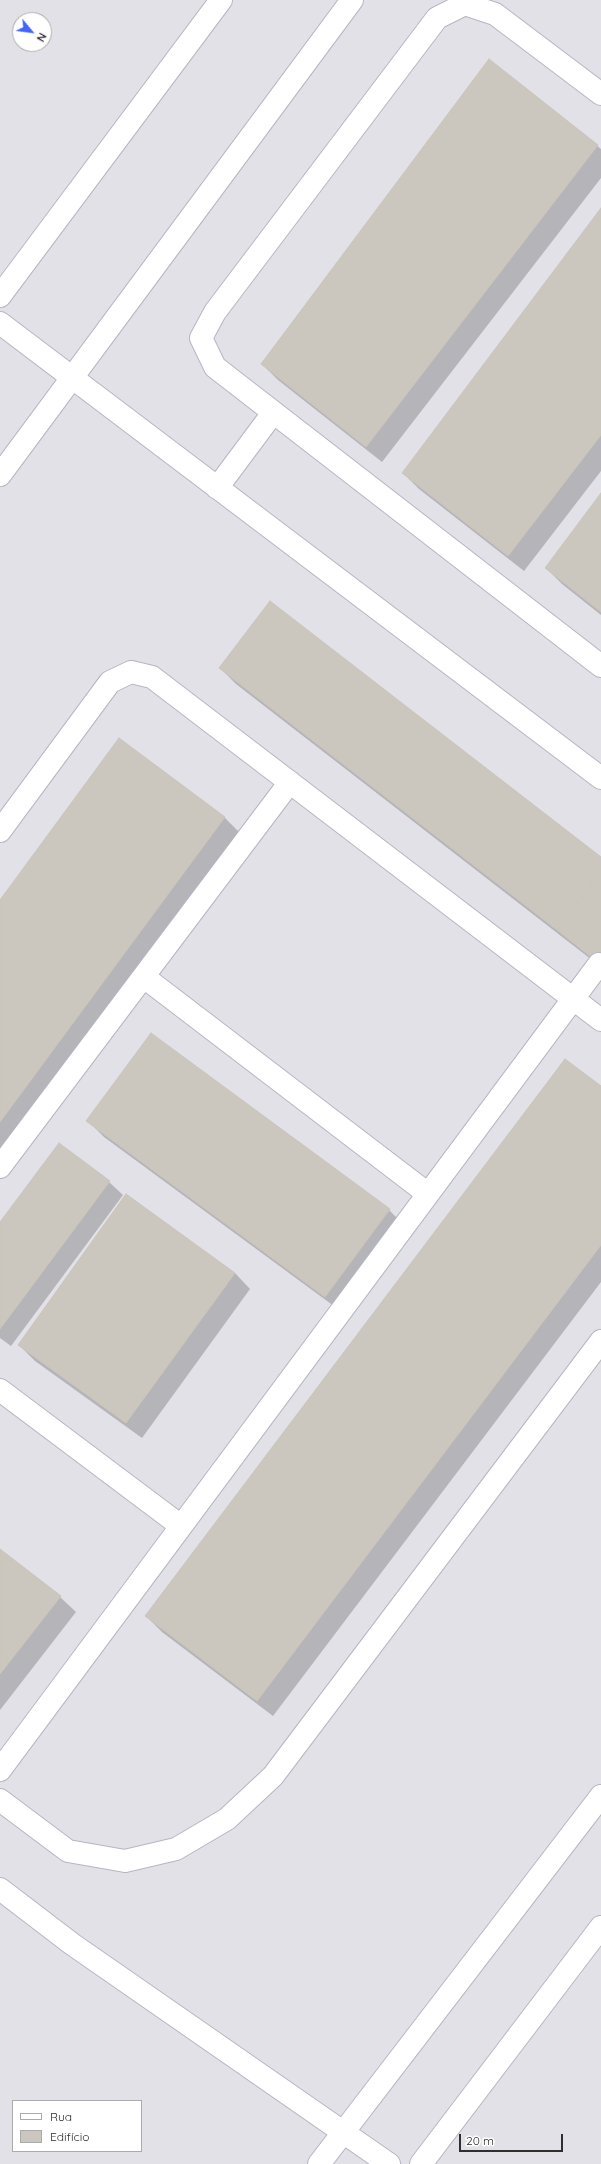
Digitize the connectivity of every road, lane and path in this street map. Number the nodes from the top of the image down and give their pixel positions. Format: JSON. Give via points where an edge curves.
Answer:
{"nodes":[{"id":1,"x":221,"y":0,"type":"edge"},
{"id":2,"x":352,"y":0,"type":"edge"},
{"id":3,"x":601,"y":94,"type":"edge"},
{"id":4,"x":0,"y":296,"type":"edge"},
{"id":5,"x":0,"y":323,"type":"edge"},
{"id":6,"x":73,"y":379,"type":"junction"},
{"id":7,"x":273,"y":413,"type":"junction"},
{"id":8,"x":0,"y":475,"type":"edge"},
{"id":9,"x":217,"y":488,"type":"junction"},
{"id":10,"x":601,"y":666,"type":"edge"},
{"id":11,"x":601,"y":778,"type":"edge"},
{"id":12,"x":290,"y":782,"type":"junction"},
{"id":13,"x":0,"y":831,"type":"edge"},
{"id":14,"x":599,"y":964,"type":"dead end"},
{"id":15,"x":144,"y":977,"type":"junction"},
{"id":16,"x":573,"y":998,"type":"junction"},
{"id":17,"x":601,"y":1020,"type":"edge"},
{"id":18,"x":0,"y":1167,"type":"edge"},
{"id":19,"x":428,"y":1194,"type":"junction"},
{"id":20,"x":601,"y":1341,"type":"edge"},
{"id":21,"x":0,"y":1390,"type":"edge"},
{"id":22,"x":181,"y":1526,"type":"junction"},
{"id":23,"x":0,"y":1770,"type":"edge"},
{"id":24,"x":601,"y":1796,"type":"edge"},
{"id":25,"x":0,"y":1800,"type":"edge"},
{"id":26,"x":0,"y":1889,"type":"edge"},
{"id":27,"x":601,"y":1926,"type":"edge"},
{"id":28,"x":344,"y":2132,"type":"junction"},
{"id":29,"x":319,"y":2164,"type":"edge"},
{"id":30,"x":388,"y":2164,"type":"edge"},
{"id":31,"x":421,"y":2164,"type":"edge"}],
"edges":[{"from":1,"to":4,"type":"lane"},
{"from":2,"to":6,"type":"lane"},
{"from":3,"to":7,"type":"lane","via":[[495,14],[465,4],[437,18],[215,312],[201,338],[215,368]]},
{"from":5,"to":6,"type":"lane"},
{"from":6,"to":8,"type":"lane"},
{"from":6,"to":9,"type":"lane"},
{"from":7,"to":9,"type":"lane"},
{"from":7,"to":10,"type":"lane"},
{"from":9,"to":11,"type":"lane"},
{"from":12,"to":13,"type":"lane","via":[[152,677],[131,672],[110,682]]},
{"from":12,"to":15,"type":"lane"},
{"from":12,"to":16,"type":"lane"},
{"from":14,"to":16,"type":"lane"},
{"from":15,"to":18,"type":"lane"},
{"from":15,"to":19,"type":"lane"},
{"from":16,"to":17,"type":"lane"},
{"from":16,"to":19,"type":"lane"},
{"from":19,"to":22,"type":"lane"},
{"from":20,"to":25,"type":"lane","via":[[273,1776],[227,1819],[176,1849],[125,1862],[68,1851]]},
{"from":21,"to":22,"type":"lane"},
{"from":22,"to":23,"type":"lane"},
{"from":24,"to":28,"type":"lane"},
{"from":26,"to":28,"type":"lane","via":[[72,1944]]},
{"from":27,"to":31,"type":"lane"},
{"from":28,"to":29,"type":"lane"},
{"from":28,"to":30,"type":"lane"}]}
